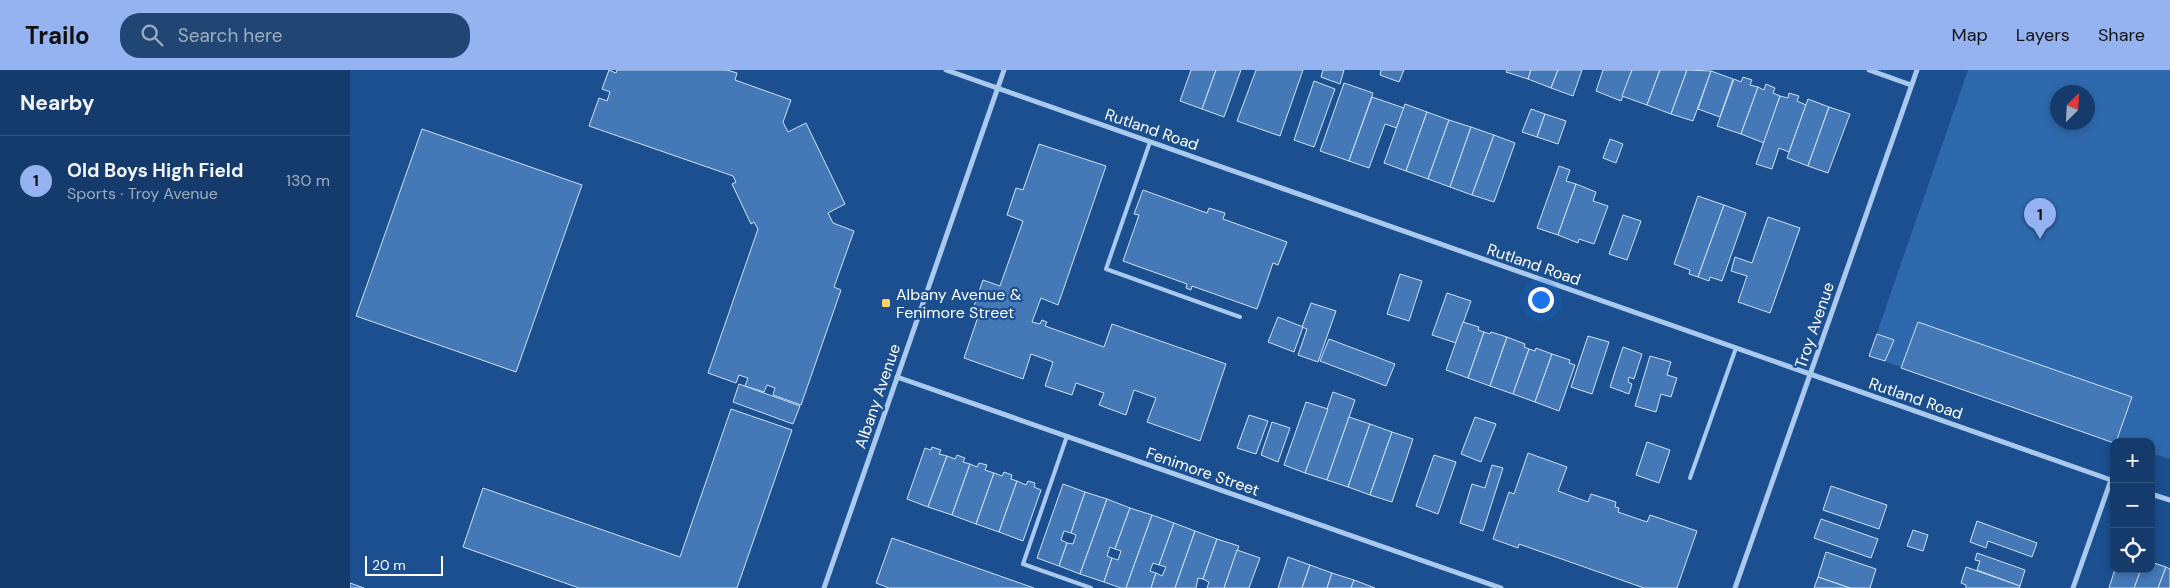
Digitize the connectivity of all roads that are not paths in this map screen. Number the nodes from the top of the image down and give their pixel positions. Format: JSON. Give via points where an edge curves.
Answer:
{"nodes":[{"id":1,"x":946,"y":70,"type":"edge"},
{"id":2,"x":1004,"y":70,"type":"edge"},
{"id":3,"x":1869,"y":70,"type":"edge"},
{"id":4,"x":1917,"y":70,"type":"edge"},
{"id":5,"x":1911,"y":85,"type":"junction"},
{"id":6,"x":998,"y":88,"type":"junction"},
{"id":7,"x":1150,"y":142,"type":"junction"},
{"id":8,"x":1240,"y":316,"type":"dead end"},
{"id":9,"x":1736,"y":348,"type":"junction"},
{"id":10,"x":1810,"y":374,"type":"junction"},
{"id":11,"x":897,"y":376,"type":"junction"},
{"id":12,"x":1067,"y":436,"type":"junction"},
{"id":13,"x":1690,"y":478,"type":"dead end"},
{"id":14,"x":2110,"y":480,"type":"edge"},
{"id":15,"x":2112,"y":483,"type":"edge"},
{"id":16,"x":2155,"y":495,"type":"edge"},
{"id":17,"x":2170,"y":500,"type":"edge"},
{"id":18,"x":824,"y":588,"type":"edge"},
{"id":19,"x":1092,"y":588,"type":"edge"},
{"id":20,"x":1501,"y":588,"type":"edge"},
{"id":21,"x":1735,"y":588,"type":"edge"},
{"id":22,"x":2074,"y":588,"type":"edge"}],
"edges":[{"from":1,"to":6,"type":"street","name":"Rutland Road"},
{"from":2,"to":6,"type":"street","name":"Albany Avenue"},
{"from":3,"to":5,"type":"street"},
{"from":4,"to":5,"type":"street","name":"Troy Avenue"},
{"from":5,"to":10,"type":"street","name":"Troy Avenue"},
{"from":6,"to":7,"type":"street","name":"Rutland Road"},
{"from":6,"to":11,"type":"street","name":"Albany Avenue"},
{"from":7,"to":8,"type":"lane","via":[[1106,269]]},
{"from":7,"to":9,"type":"street","name":"Rutland Road"},
{"from":9,"to":10,"type":"street","name":"Rutland Road"},
{"from":9,"to":13,"type":"lane"},
{"from":10,"to":14,"type":"street","name":"Rutland Road"},
{"from":10,"to":21,"type":"street","name":"Troy Avenue"},
{"from":11,"to":12,"type":"street","name":"Fenimore Street"},
{"from":11,"to":18,"type":"street","name":"Albany Avenue"},
{"from":12,"to":19,"type":"lane","via":[[1023,564]]},
{"from":12,"to":20,"type":"street","name":"Fenimore Street"},
{"from":15,"to":22,"type":"street"},
{"from":16,"to":17,"type":"street"}]}
